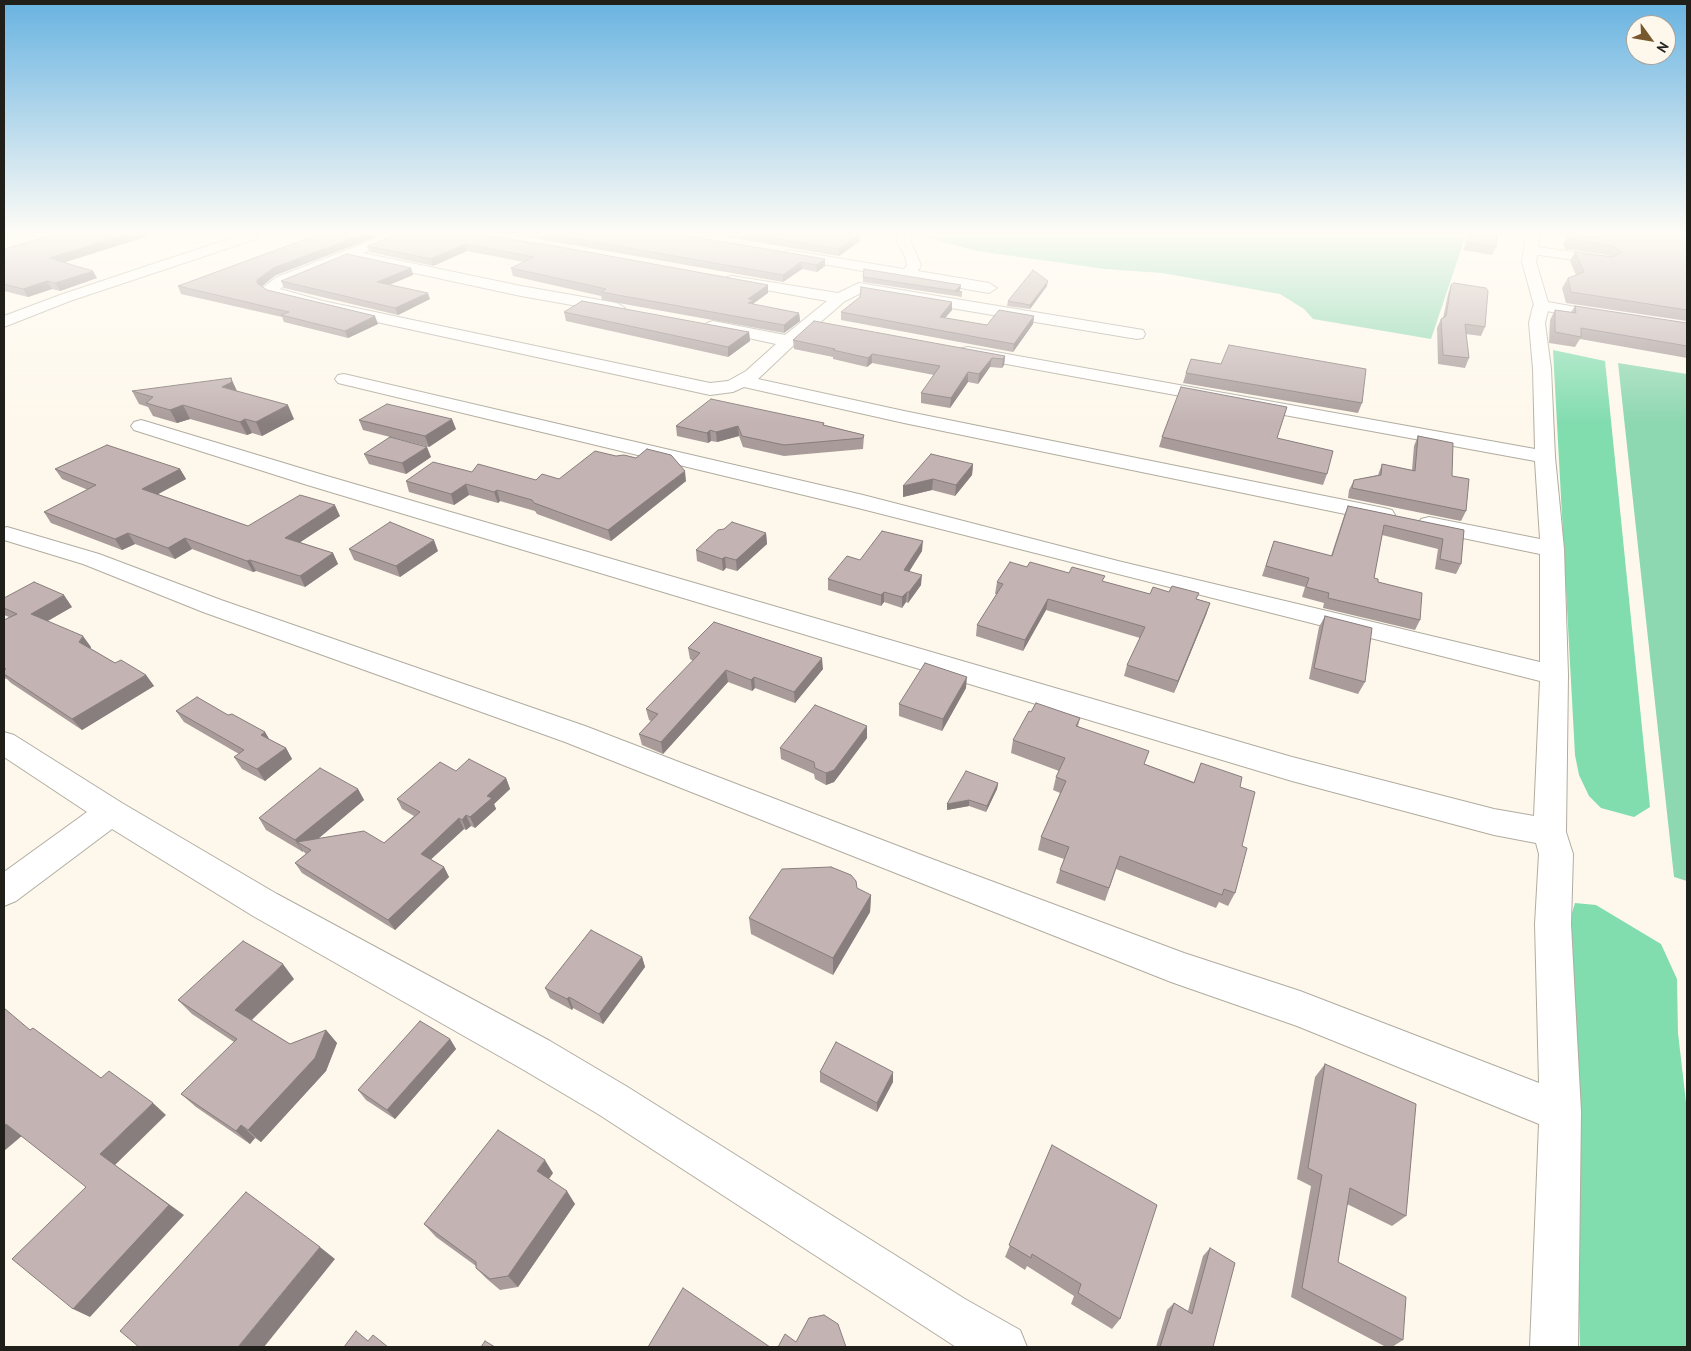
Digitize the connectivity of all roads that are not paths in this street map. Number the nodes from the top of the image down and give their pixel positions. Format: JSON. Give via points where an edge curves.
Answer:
{"nodes":[{"id":1,"x":65,"y":298,"type":"edge"},
{"id":2,"x":295,"y":298,"type":"edge"},
{"id":3,"x":558,"y":298,"type":"edge"},
{"id":4,"x":840,"y":298,"type":"edge"},
{"id":5,"x":923,"y":298,"type":"edge"},
{"id":6,"x":1539,"y":298,"type":"edge"},
{"id":7,"x":1541,"y":306,"type":"junction"},
{"id":8,"x":633,"y":311,"type":"edge"},
{"id":9,"x":1623,"y":318,"type":"edge"},
{"id":10,"x":4,"y":322,"type":"edge"},
{"id":11,"x":811,"y":322,"type":"junction"},
{"id":12,"x":701,"y":324,"type":"edge"},
{"id":13,"x":830,"y":326,"type":"edge"},
{"id":14,"x":1137,"y":334,"type":"dead end"},
{"id":15,"x":788,"y":341,"type":"junction"},
{"id":16,"x":954,"y":350,"type":"edge"},
{"id":17,"x":344,"y":379,"type":"dead end"},
{"id":18,"x":742,"y":381,"type":"junction"},
{"id":19,"x":141,"y":426,"type":"dead end"},
{"id":20,"x":1545,"y":457,"type":"junction"},
{"id":21,"x":7,"y":534,"type":"dead end"},
{"id":22,"x":1552,"y":549,"type":"junction"},
{"id":23,"x":1554,"y":675,"type":"junction"},
{"id":24,"x":4,"y":743,"type":"edge"},
{"id":25,"x":111,"y":812,"type":"junction"},
{"id":26,"x":1550,"y":832,"type":"junction"},
{"id":27,"x":4,"y":891,"type":"edge"},
{"id":28,"x":1560,"y":1112,"type":"junction"},
{"id":29,"x":1003,"y":1347,"type":"edge"},
{"id":30,"x":1554,"y":1347,"type":"edge"}],
"edges":[{"from":1,"to":10,"type":"street"},
{"from":2,"to":18,"type":"street","via":[[710,389],[733,386]]},
{"from":3,"to":8,"type":"street"},
{"from":4,"to":11,"type":"street"},
{"from":5,"to":14,"type":"street"},
{"from":6,"to":7,"type":"street"},
{"from":7,"to":9,"type":"street"},
{"from":7,"to":20,"type":"street","via":[[1536,323],[1542,369]]},
{"from":11,"to":13,"type":"street"},
{"from":11,"to":15,"type":"street"},
{"from":12,"to":15,"type":"street"},
{"from":15,"to":18,"type":"street"},
{"from":16,"to":20,"type":"street"},
{"from":17,"to":23,"type":"street","via":[[863,502]]},
{"from":18,"to":22,"type":"street"},
{"from":19,"to":26,"type":"street","via":[[1292,768],[1494,822]]},
{"from":20,"to":22,"type":"street"},
{"from":21,"to":28,"type":"street","via":[[92,559],[212,606],[575,734],[1184,970],[1300,1009]]},
{"from":22,"to":23,"type":"street"},
{"from":23,"to":26,"type":"street"},
{"from":24,"to":25,"type":"street"},
{"from":25,"to":27,"type":"street"},
{"from":25,"to":29,"type":"street","via":[[265,905],[536,1054],[948,1316]]},
{"from":26,"to":28,"type":"street","via":[[1556,854],[1553,924]]},
{"from":28,"to":30,"type":"street"}]}
